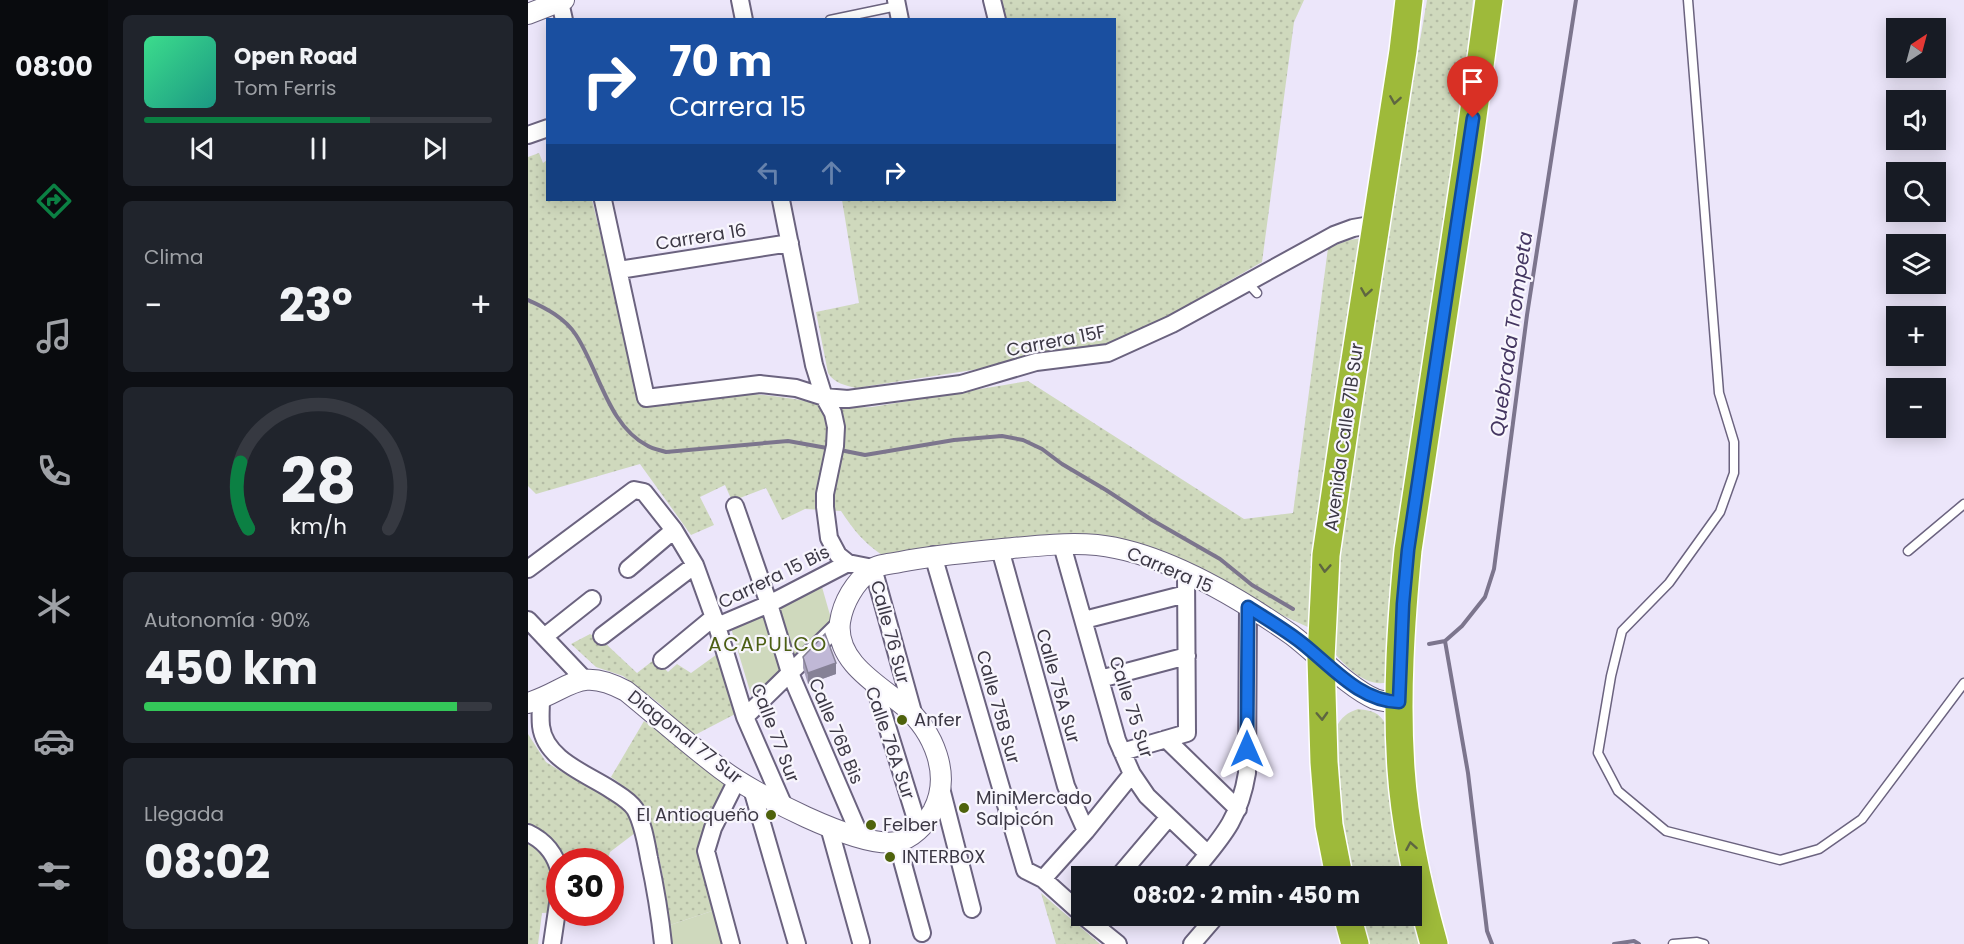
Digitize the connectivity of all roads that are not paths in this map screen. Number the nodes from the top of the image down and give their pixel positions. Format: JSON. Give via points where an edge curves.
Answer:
{"nodes":[{"id":1,"x":740,"y":0,"type":"edge"},
{"id":2,"x":992,"y":0,"type":"edge"},
{"id":3,"x":1409,"y":0,"type":"edge"},
{"id":4,"x":1417,"y":0,"type":"edge"},
{"id":5,"x":1481,"y":0,"type":"edge"},
{"id":6,"x":1489,"y":0,"type":"edge"},
{"id":7,"x":1688,"y":0,"type":"edge"},
{"id":8,"x":563,"y":7,"type":"edge"},
{"id":9,"x":897,"y":8,"type":"edge"},
{"id":10,"x":528,"y":14,"type":"edge"},
{"id":11,"x":744,"y":18,"type":"edge"},
{"id":12,"x":841,"y":18,"type":"edge"},
{"id":13,"x":996,"y":18,"type":"edge"},
{"id":14,"x":1403,"y":51,"type":"junction"},
{"id":15,"x":1478,"y":76,"type":"junction"},
{"id":16,"x":546,"y":129,"type":"edge"},
{"id":17,"x":528,"y":135,"type":"edge"},
{"id":18,"x":603,"y":201,"type":"edge"},
{"id":19,"x":781,"y":201,"type":"edge"},
{"id":20,"x":1376,"y":224,"type":"junction"},
{"id":21,"x":790,"y":243,"type":"junction"},
{"id":22,"x":619,"y":270,"type":"junction"},
{"id":23,"x":824,"y":397,"type":"junction"},
{"id":24,"x":1964,"y":504,"type":"edge"},
{"id":25,"x":735,"y":506,"type":"dead end"},
{"id":26,"x":674,"y":530,"type":"junction"},
{"id":27,"x":1062,"y":545,"type":"junction"},
{"id":28,"x":1000,"y":549,"type":"junction"},
{"id":29,"x":1908,"y":551,"type":"dead end"},
{"id":30,"x":933,"y":555,"type":"junction"},
{"id":31,"x":848,"y":563,"type":"junction"},
{"id":32,"x":695,"y":565,"type":"junction"},
{"id":33,"x":528,"y":568,"type":"edge"},
{"id":34,"x":873,"y":568,"type":"junction"},
{"id":35,"x":628,"y":569,"type":"dead end"},
{"id":36,"x":1186,"y":573,"type":"junction"},
{"id":37,"x":1186,"y":594,"type":"junction"},
{"id":38,"x":592,"y":599,"type":"dead end"},
{"id":39,"x":769,"y":604,"type":"junction"},
{"id":40,"x":1248,"y":607,"type":"junction"},
{"id":41,"x":528,"y":620,"type":"edge"},
{"id":42,"x":1084,"y":620,"type":"junction"},
{"id":43,"x":715,"y":621,"type":"junction"},
{"id":44,"x":840,"y":624,"type":"junction"},
{"id":45,"x":602,"y":636,"type":"dead end"},
{"id":46,"x":544,"y":638,"type":"junction"},
{"id":47,"x":1187,"y":656,"type":"junction"},
{"id":48,"x":1321,"y":658,"type":"junction"},
{"id":49,"x":662,"y":660,"type":"dead end"},
{"id":50,"x":789,"y":673,"type":"junction"},
{"id":51,"x":584,"y":679,"type":"junction"},
{"id":52,"x":1100,"y":679,"type":"junction"},
{"id":53,"x":1964,"y":683,"type":"edge"},
{"id":54,"x":874,"y":684,"type":"junction"},
{"id":55,"x":535,"y":700,"type":"edge"},
{"id":56,"x":1399,"y":702,"type":"junction"},
{"id":57,"x":914,"y":716,"type":"junction"},
{"id":58,"x":746,"y":717,"type":"junction"},
{"id":59,"x":1166,"y":739,"type":"junction"},
{"id":60,"x":1122,"y":752,"type":"junction"},
{"id":61,"x":1132,"y":774,"type":"junction"},
{"id":62,"x":745,"y":784,"type":"junction"},
{"id":63,"x":941,"y":788,"type":"junction"},
{"id":64,"x":783,"y":804,"type":"junction"},
{"id":65,"x":1238,"y":809,"type":"junction"},
{"id":66,"x":1169,"y":817,"type":"junction"},
{"id":67,"x":829,"y":827,"type":"junction"},
{"id":68,"x":919,"y":829,"type":"junction"},
{"id":69,"x":1086,"y":831,"type":"junction"},
{"id":70,"x":528,"y":833,"type":"edge"},
{"id":71,"x":861,"y":838,"type":"junction"},
{"id":72,"x":897,"y":842,"type":"junction"},
{"id":73,"x":548,"y":848,"type":"edge"},
{"id":74,"x":1208,"y":854,"type":"junction"},
{"id":75,"x":1127,"y":866,"type":"edge"},
{"id":76,"x":1198,"y":866,"type":"edge"},
{"id":77,"x":1337,"y":866,"type":"edge"},
{"id":78,"x":1043,"y":879,"type":"junction"},
{"id":79,"x":1071,"y":904,"type":"edge"},
{"id":80,"x":972,"y":909,"type":"dead end"},
{"id":81,"x":555,"y":926,"type":"edge"},
{"id":82,"x":1096,"y":926,"type":"edge"},
{"id":83,"x":1208,"y":926,"type":"edge"},
{"id":84,"x":1212,"y":926,"type":"edge"},
{"id":85,"x":1350,"y":926,"type":"edge"},
{"id":86,"x":922,"y":933,"type":"dead end"},
{"id":87,"x":861,"y":942,"type":"dead end"},
{"id":88,"x":552,"y":944,"type":"edge"},
{"id":89,"x":663,"y":944,"type":"edge"},
{"id":90,"x":731,"y":944,"type":"edge"},
{"id":91,"x":797,"y":944,"type":"edge"},
{"id":92,"x":1118,"y":944,"type":"edge"},
{"id":93,"x":1192,"y":944,"type":"edge"},
{"id":94,"x":1213,"y":944,"type":"edge"},
{"id":95,"x":1355,"y":944,"type":"edge"},
{"id":96,"x":1434,"y":944,"type":"edge"},
{"id":97,"x":1673,"y":944,"type":"edge"},
{"id":98,"x":1704,"y":944,"type":"edge"}],
"edges":[{"from":1,"to":11,"type":"street"},
{"from":2,"to":13,"type":"street"},
{"from":3,"to":14,"type":"highway","name":"Avenida Calle 71B Sur"},
{"from":4,"to":14,"type":"highway"},
{"from":5,"to":15,"type":"highway"},
{"from":6,"to":15,"type":"highway"},
{"from":7,"to":53,"type":"lane","via":[[1719,393],[1734,442],[1734,473],[1720,512],[1670,583],[1622,631],[1598,753],[1618,791],[1666,831],[1780,860],[1819,849],[1862,819]]},
{"from":8,"to":10,"type":"street"},
{"from":9,"to":12,"type":"lane"},
{"from":14,"to":20,"type":"highway","name":"Avenida Calle 71B Sur","one_way":true},
{"from":15,"to":56,"type":"highway","via":[[1408,550]]},
{"from":16,"to":17,"type":"street"},
{"from":18,"to":22,"type":"street"},
{"from":19,"to":21,"type":"street"},
{"from":20,"to":23,"type":"street","name":"Carrera 15F","via":[[1334,235],[1252,287],[1108,353],[1036,362],[961,384],[848,399]]},
{"from":20,"to":48,"type":"highway","name":"Avenida Calle 71B Sur","one_way":true,"via":[[1326,555]]},
{"from":21,"to":22,"type":"street","name":"Carrera 16"},
{"from":21,"to":23,"type":"street"},
{"from":22,"to":23,"type":"street","name":"Carrera 15F","via":[[646,398],[760,384],[796,388]]},
{"from":23,"to":31,"type":"street","via":[[836,427],[825,494],[829,538],[838,555]]},
{"from":24,"to":29,"type":"lane"},
{"from":25,"to":39,"type":"street","name":"Calle 76B Bis"},
{"from":26,"to":32,"type":"street","name":"Calle 77 Sur"},
{"from":26,"to":33,"type":"street","name":"Calle 77 Sur","via":[[644,492],[634,490]]},
{"from":26,"to":35,"type":"street"},
{"from":27,"to":28,"type":"street","name":"Carrera 15"},
{"from":27,"to":36,"type":"street","name":"Carrera 15","via":[[1115,548]]},
{"from":27,"to":42,"type":"street","name":"Calle 75 Sur"},
{"from":28,"to":30,"type":"street","name":"Carrera 15"},
{"from":28,"to":69,"type":"street","name":"Calle 75A Sur","via":[[1066,786]]},
{"from":30,"to":34,"type":"street","name":"Carrera 15"},
{"from":30,"to":78,"type":"street","name":"Calle 75B Sur","via":[[1025,870]]},
{"from":31,"to":34,"type":"street","name":"Calle 76 Sur"},
{"from":31,"to":39,"type":"street","name":"Carrera 15 Bis"},
{"from":32,"to":43,"type":"street","name":"Calle 77 Sur"},
{"from":32,"to":45,"type":"street"},
{"from":34,"to":44,"type":"street","via":[[852,588]]},
{"from":34,"to":57,"type":"street","name":"Calle 76 Sur"},
{"from":36,"to":37,"type":"street"},
{"from":36,"to":40,"type":"street","name":"Carrera 15"},
{"from":37,"to":42,"type":"street"},
{"from":37,"to":47,"type":"street"},
{"from":38,"to":46,"type":"street"},
{"from":39,"to":43,"type":"street","name":"Carrera 15 Bis"},
{"from":39,"to":50,"type":"street","name":"Calle 76B Bis"},
{"from":40,"to":48,"type":"street","name":"Carrera 15"},
{"from":40,"to":65,"type":"street","via":[[1247,773]]},
{"from":41,"to":46,"type":"street"},
{"from":42,"to":52,"type":"street","name":"Calle 75 Sur"},
{"from":43,"to":49,"type":"street","name":"Carrera 15 Bis"},
{"from":43,"to":58,"type":"street","name":"Calle 77 Sur"},
{"from":44,"to":50,"type":"street"},
{"from":44,"to":54,"type":"street","name":"Calle 76A Sur","via":[[843,646]]},
{"from":46,"to":51,"type":"street"},
{"from":47,"to":52,"type":"street"},
{"from":47,"to":59,"type":"street","via":[[1187,733]]},
{"from":48,"to":56,"type":"street","name":"Carrera 15","via":[[1366,694]]},
{"from":48,"to":77,"type":"highway","name":"Avenida Calle 71B Sur","one_way":true,"via":[[1326,799]]},
{"from":50,"to":58,"type":"street"},
{"from":50,"to":71,"type":"street","name":"Calle 76B Bis"},
{"from":51,"to":55,"type":"street"},
{"from":51,"to":62,"type":"street","name":"Diagonal 77 Sur","via":[[610,683],[626,691]]},
{"from":52,"to":60,"type":"street","name":"Calle 75 Sur"},
{"from":54,"to":57,"type":"street"},
{"from":54,"to":68,"type":"street","name":"Calle 76A Sur"},
{"from":55,"to":89,"type":"street","via":[[541,727],[554,751],[635,810],[648,852]]},
{"from":96,"to":56,"type":"highway","one_way":true,"via":[[1408,830]]},
{"from":57,"to":63,"type":"street","name":"Calle 76 Sur","via":[[938,755]]},
{"from":58,"to":64,"type":"street","name":"Calle 77 Sur"},
{"from":59,"to":60,"type":"street"},
{"from":59,"to":65,"type":"street"},
{"from":60,"to":61,"type":"street","name":"Calle 75 Sur"},
{"from":61,"to":66,"type":"street","name":"Calle 75 Sur"},
{"from":61,"to":69,"type":"street"},
{"from":62,"to":64,"type":"street","name":"Diagonal 77 Sur"},
{"from":62,"to":90,"type":"street","via":[[713,828],[706,851]]},
{"from":62,"to":91,"type":"street"},
{"from":63,"to":68,"type":"street","via":[[939,799]]},
{"from":63,"to":80,"type":"street","name":"Calle 76 Sur"},
{"from":64,"to":67,"type":"street","name":"Diagonal 77 Sur"},
{"from":65,"to":74,"type":"street","via":[[1227,831]]},
{"from":66,"to":74,"type":"street","name":"Calle 75 Sur"},
{"from":66,"to":75,"type":"street"},
{"from":67,"to":71,"type":"street","name":"Diagonal 77 Sur"},
{"from":67,"to":87,"type":"street"},
{"from":68,"to":72,"type":"street"},
{"from":69,"to":78,"type":"street"},
{"from":70,"to":73,"type":"street"},
{"from":71,"to":72,"type":"street","name":"Diagonal 77 Sur"},
{"from":72,"to":86,"type":"street"},
{"from":74,"to":76,"type":"street"},
{"from":78,"to":79,"type":"street"},
{"from":81,"to":88,"type":"street"},
{"from":82,"to":92,"type":"street"},
{"from":83,"to":93,"type":"street"},
{"from":84,"to":94,"type":"street"},
{"from":85,"to":95,"type":"highway"},
{"from":97,"to":98,"type":"lane"}]}
